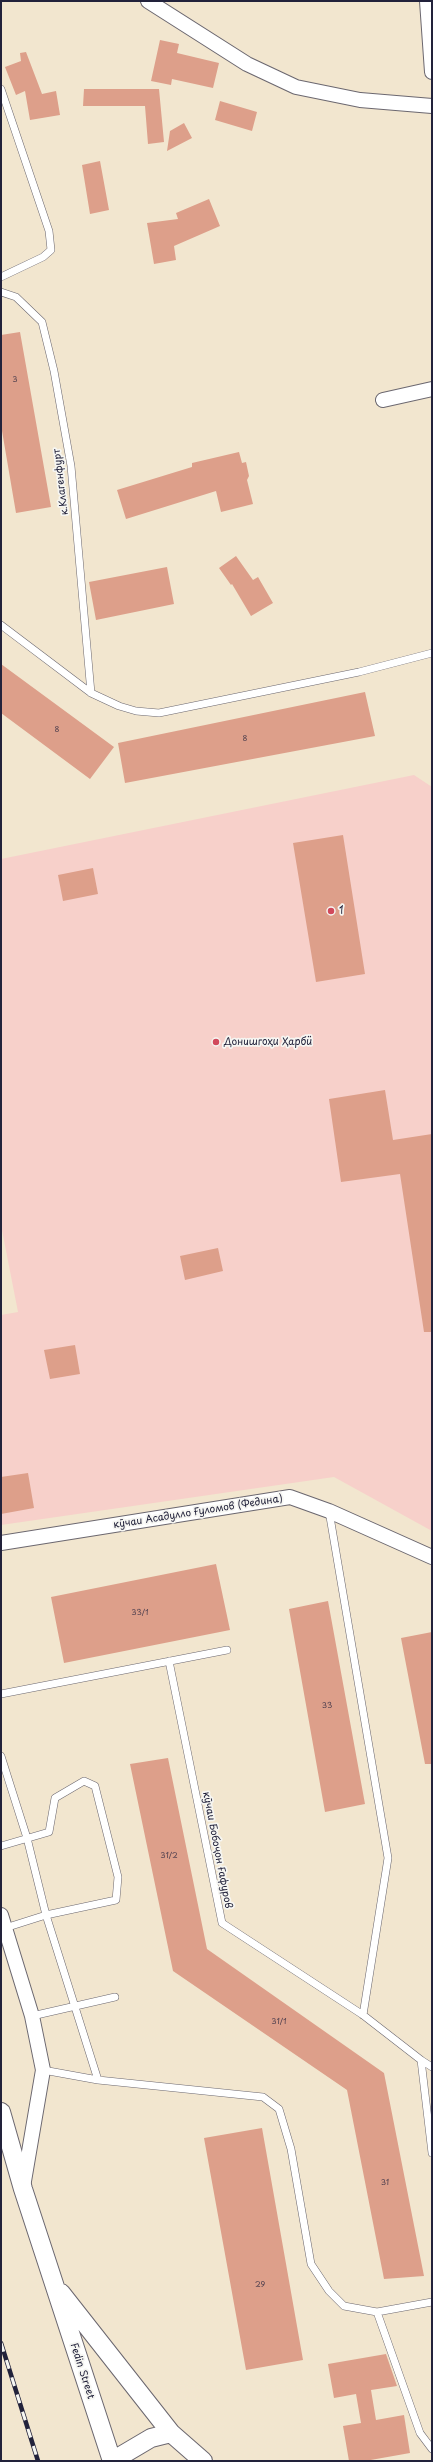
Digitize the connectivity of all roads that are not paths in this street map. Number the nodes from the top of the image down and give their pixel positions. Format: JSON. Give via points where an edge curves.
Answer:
{"nodes":[{"id":1,"x":148,"y":1,"type":"edge"},
{"id":2,"x":427,"y":1,"type":"edge"},
{"id":3,"x":432,"y":72,"type":"edge"},
{"id":4,"x":1,"y":89,"type":"edge"},
{"id":5,"x":432,"y":106,"type":"edge"},
{"id":6,"x":1,"y":277,"type":"edge"},
{"id":7,"x":1,"y":292,"type":"edge"},
{"id":8,"x":432,"y":389,"type":"edge"},
{"id":9,"x":382,"y":400,"type":"dead end"},
{"id":10,"x":1,"y":625,"type":"edge"},
{"id":11,"x":432,"y":652,"type":"edge"},
{"id":12,"x":92,"y":693,"type":"junction"},
{"id":13,"x":329,"y":1511,"type":"junction"},
{"id":14,"x":1,"y":1543,"type":"edge"},
{"id":15,"x":432,"y":1557,"type":"edge"},
{"id":16,"x":227,"y":1650,"type":"dead end"},
{"id":17,"x":169,"y":1661,"type":"junction"},
{"id":18,"x":1,"y":1694,"type":"edge"},
{"id":19,"x":1,"y":1756,"type":"edge"},
{"id":20,"x":27,"y":1838,"type":"junction"},
{"id":21,"x":1,"y":1846,"type":"edge"},
{"id":22,"x":46,"y":1915,"type":"junction"},
{"id":23,"x":3,"y":1922,"type":"edge"},
{"id":24,"x":115,"y":1997,"type":"dead end"},
{"id":25,"x":74,"y":2007,"type":"junction"},
{"id":26,"x":363,"y":2015,"type":"junction"},
{"id":27,"x":32,"y":2016,"type":"junction"},
{"id":28,"x":421,"y":2060,"type":"junction"},
{"id":29,"x":432,"y":2067,"type":"edge"},
{"id":30,"x":43,"y":2070,"type":"junction"},
{"id":31,"x":98,"y":2080,"type":"junction"},
{"id":32,"x":1,"y":2112,"type":"edge"},
{"id":33,"x":432,"y":2152,"type":"edge"},
{"id":34,"x":23,"y":2189,"type":"junction"},
{"id":35,"x":53,"y":2282,"type":"junction"},
{"id":36,"x":432,"y":2302,"type":"edge"},
{"id":37,"x":377,"y":2312,"type":"junction"},
{"id":38,"x":171,"y":2433,"type":"junction"},
{"id":39,"x":432,"y":2449,"type":"edge"},
{"id":40,"x":112,"y":2461,"type":"edge"},
{"id":41,"x":204,"y":2461,"type":"edge"}],
"edges":[{"from":1,"to":5,"type":"street","via":[[247,64],[296,87],[360,100]]},
{"from":2,"to":3,"type":"street"},
{"from":4,"to":6,"type":"lane","via":[[49,231],[51,250],[43,257]]},
{"from":7,"to":12,"type":"lane","name":"к.Клагенфурт","via":[[16,297],[42,322],[54,371],[71,466]]},
{"from":8,"to":9,"type":"street"},
{"from":10,"to":12,"type":"lane"},
{"from":11,"to":12,"type":"lane","via":[[359,672],[159,713],[136,711]]},
{"from":13,"to":14,"type":"street","name":"кӯчаи Асадулло Ғуломов (Федина)","via":[[290,1497]]},
{"from":13,"to":15,"type":"street","name":"кӯчаи Асадулло Ғуломов (Федина)"},
{"from":13,"to":26,"type":"lane","via":[[388,1858]]},
{"from":16,"to":17,"type":"lane"},
{"from":17,"to":18,"type":"lane"},
{"from":17,"to":26,"type":"lane","name":"кӯчаи Бобоҷон Ғафуров","via":[[222,1923]]},
{"from":19,"to":20,"type":"lane"},
{"from":20,"to":21,"type":"lane"},
{"from":20,"to":22,"type":"lane"},
{"from":20,"to":22,"type":"lane","via":[[49,1832],[55,1798],[84,1781],[95,1786],[118,1877],[116,1900]]},
{"from":22,"to":23,"type":"lane"},
{"from":22,"to":25,"type":"lane"},
{"from":23,"to":27,"type":"street"},
{"from":24,"to":25,"type":"lane"},
{"from":25,"to":27,"type":"lane"},
{"from":25,"to":31,"type":"lane"},
{"from":26,"to":28,"type":"lane","name":"кӯчаи Бобоҷон Ғафуров"},
{"from":27,"to":30,"type":"street"},
{"from":28,"to":29,"type":"lane","name":"кӯчаи Бобоҷон Ғафуров"},
{"from":28,"to":33,"type":"lane"},
{"from":30,"to":31,"type":"lane"},
{"from":30,"to":34,"type":"street"},
{"from":31,"to":37,"type":"lane","via":[[263,2097],[279,2109],[291,2148],[312,2264],[329,2291],[344,2306]]},
{"from":32,"to":34,"type":"street"},
{"from":34,"to":35,"type":"street"},
{"from":35,"to":38,"type":"street"},
{"from":35,"to":40,"type":"street","name":"Fedin Street"},
{"from":36,"to":37,"type":"lane"},
{"from":37,"to":39,"type":"lane","via":[[420,2433]]},
{"from":38,"to":40,"type":"street","via":[[151,2438]]},
{"from":38,"to":41,"type":"street"}]}
